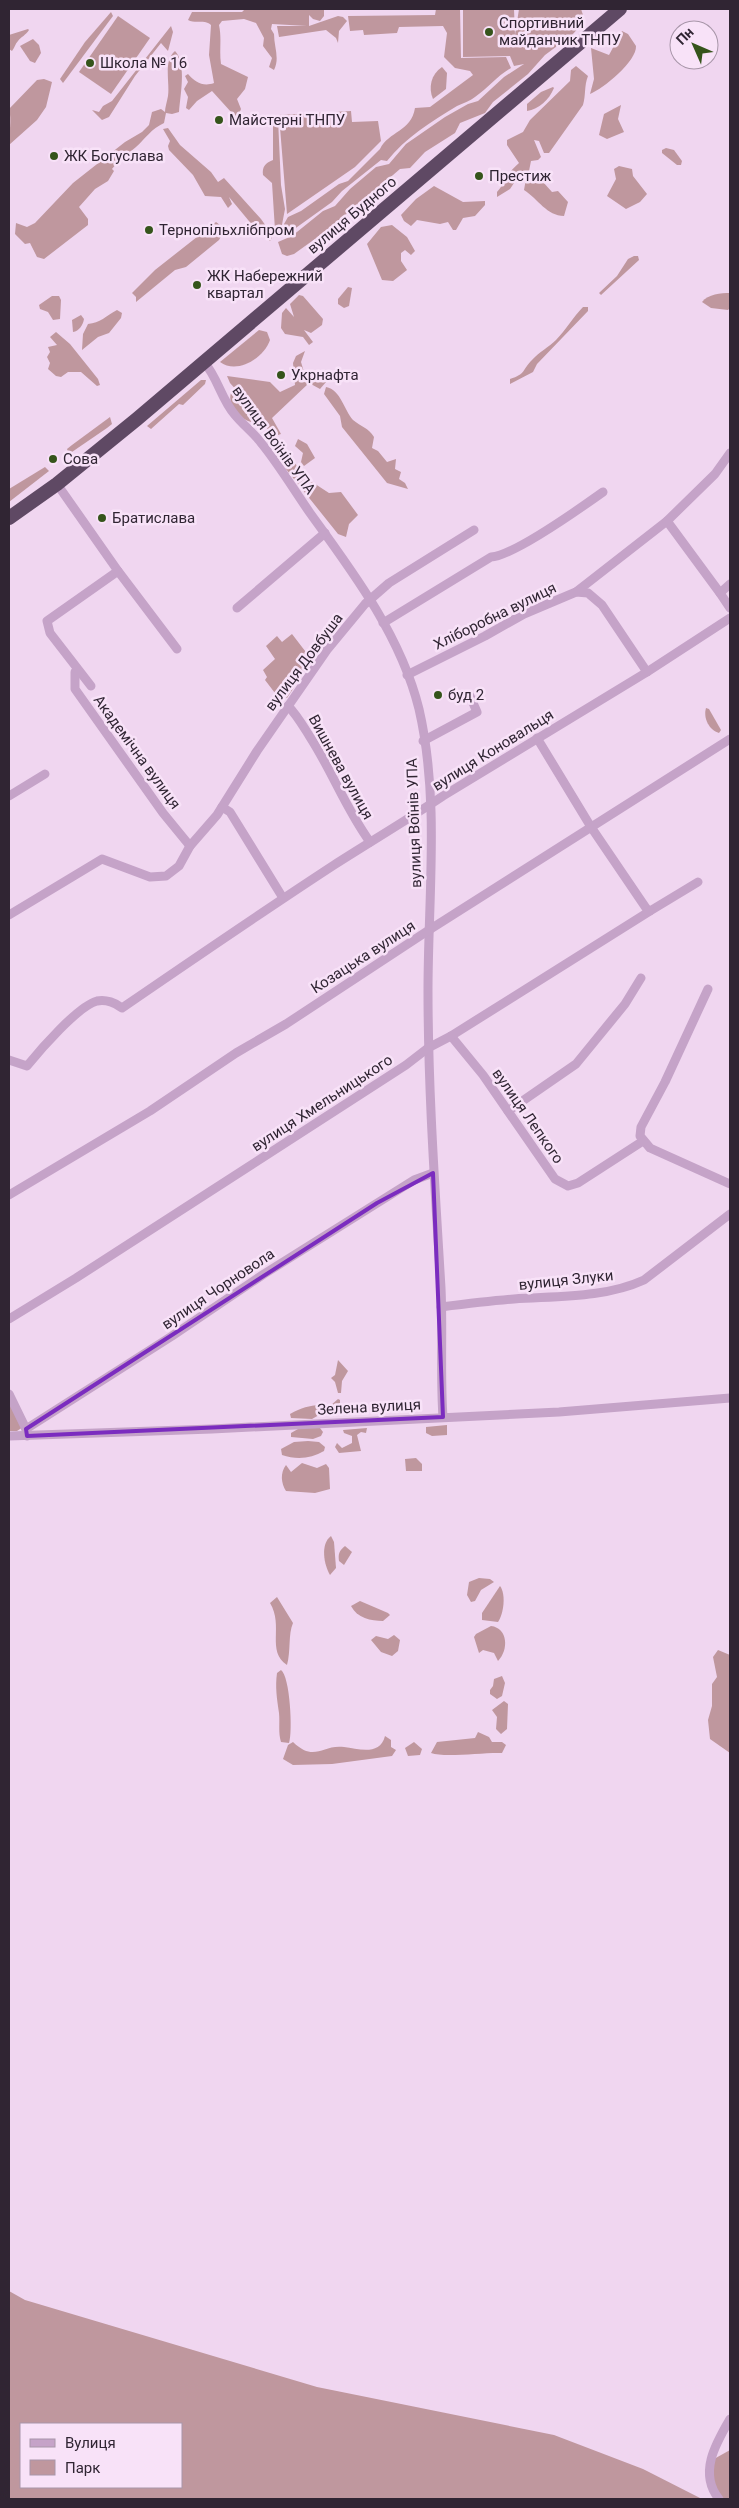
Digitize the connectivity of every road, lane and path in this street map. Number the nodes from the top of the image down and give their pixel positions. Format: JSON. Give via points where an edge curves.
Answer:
{"nodes":[{"id":1,"x":620,"y":9,"type":"edge"},
{"id":2,"x":204,"y":362,"type":"junction"},
{"id":3,"x":730,"y":453,"type":"edge"},
{"id":4,"x":56,"y":484,"type":"junction"},
{"id":5,"x":603,"y":492,"type":"dead end"},
{"id":6,"x":9,"y":518,"type":"edge"},
{"id":7,"x":667,"y":521,"type":"junction"},
{"id":8,"x":474,"y":530,"type":"dead end"},
{"id":9,"x":325,"y":533,"type":"junction"},
{"id":10,"x":118,"y":571,"type":"junction"},
{"id":11,"x":730,"y":584,"type":"edge"},
{"id":12,"x":576,"y":592,"type":"junction"},
{"id":13,"x":720,"y":593,"type":"junction"},
{"id":14,"x":370,"y":600,"type":"junction"},
{"id":15,"x":237,"y":608,"type":"dead end"},
{"id":16,"x":730,"y":608,"type":"edge"},
{"id":17,"x":730,"y":618,"type":"edge"},
{"id":18,"x":383,"y":623,"type":"junction"},
{"id":19,"x":177,"y":649,"type":"dead end"},
{"id":20,"x":78,"y":670,"type":"junction"},
{"id":21,"x":646,"y":672,"type":"junction"},
{"id":22,"x":407,"y":675,"type":"junction"},
{"id":23,"x":90,"y":686,"type":"dead end"},
{"id":24,"x":470,"y":696,"type":"dead end"},
{"id":25,"x":288,"y":706,"type":"junction"},
{"id":26,"x":537,"y":738,"type":"junction"},
{"id":27,"x":730,"y":739,"type":"edge"},
{"id":28,"x":423,"y":741,"type":"junction"},
{"id":29,"x":45,"y":774,"type":"dead end"},
{"id":30,"x":9,"y":796,"type":"edge"},
{"id":31,"x":429,"y":805,"type":"junction"},
{"id":32,"x":222,"y":807,"type":"junction"},
{"id":33,"x":591,"y":827,"type":"junction"},
{"id":34,"x":370,"y":842,"type":"junction"},
{"id":35,"x":190,"y":846,"type":"junction"},
{"id":36,"x":698,"y":882,"type":"dead end"},
{"id":37,"x":284,"y":898,"type":"junction"},
{"id":38,"x":650,"y":911,"type":"junction"},
{"id":39,"x":9,"y":915,"type":"edge"},
{"id":40,"x":429,"y":930,"type":"junction"},
{"id":41,"x":640,"y":978,"type":"dead end"},
{"id":42,"x":708,"y":989,"type":"dead end"},
{"id":43,"x":451,"y":1036,"type":"junction"},
{"id":44,"x":428,"y":1048,"type":"junction"},
{"id":45,"x":9,"y":1060,"type":"edge"},
{"id":46,"x":508,"y":1111,"type":"junction"},
{"id":47,"x":643,"y":1141,"type":"junction"},
{"id":48,"x":433,"y":1173,"type":"junction"},
{"id":49,"x":730,"y":1184,"type":"edge"},
{"id":50,"x":9,"y":1195,"type":"edge"},
{"id":51,"x":730,"y":1214,"type":"edge"},
{"id":52,"x":441,"y":1307,"type":"junction"},
{"id":53,"x":9,"y":1319,"type":"edge"},
{"id":54,"x":9,"y":1394,"type":"edge"},
{"id":55,"x":730,"y":1398,"type":"edge"},
{"id":56,"x":443,"y":1417,"type":"junction"},
{"id":57,"x":26,"y":1432,"type":"junction"},
{"id":58,"x":9,"y":1436,"type":"edge"},
{"id":59,"x":730,"y":2419,"type":"edge"},
{"id":60,"x":719,"y":2499,"type":"edge"}],
"edges":[{"from":1,"to":2,"type":"highway","name":"вулиця Будного"},
{"from":2,"to":4,"type":"highway","name":"вулиця Будного"},
{"from":2,"to":9,"type":"street","name":"вулиця Воїнів УПА","via":[[214,374],[235,415],[261,442]]},
{"from":3,"to":7,"type":"street","via":[[715,474]]},
{"from":4,"to":6,"type":"highway","name":"вулиця Будного"},
{"from":4,"to":10,"type":"street"},
{"from":5,"to":18,"type":"street","via":[[500,557],[491,558]]},
{"from":7,"to":12,"type":"street"},
{"from":7,"to":13,"type":"street"},
{"from":8,"to":14,"type":"street","name":"вулиця Довбуша","via":[[389,583]]},
{"from":9,"to":14,"type":"street","name":"вулиця Воїнів УПА","via":[[356,574]]},
{"from":9,"to":15,"type":"street"},
{"from":10,"to":19,"type":"street"},
{"from":10,"to":20,"type":"street","via":[[47,621],[50,633]]},
{"from":11,"to":13,"type":"street"},
{"from":12,"to":21,"type":"street","name":"Хліборобна вулиця","via":[[588,593],[602,605]]},
{"from":12,"to":22,"type":"street","name":"Хліборобна вулиця","via":[[524,614]]},
{"from":13,"to":16,"type":"street"},
{"from":14,"to":18,"type":"street","name":"вулиця Воїнів УПА"},
{"from":14,"to":25,"type":"street","name":"вулиця Довбуша","via":[[326,650]]},
{"from":17,"to":21,"type":"street","name":"вулиця Коновальця"},
{"from":18,"to":22,"type":"street","name":"вулиця Воїнів УПА"},
{"from":20,"to":23,"type":"street"},
{"from":20,"to":35,"type":"street","name":"Академічна вулиця","via":[[75,672],[75,689]]},
{"from":21,"to":26,"type":"street","name":"вулиця Коновальця"},
{"from":22,"to":28,"type":"street","name":"вулиця Воїнів УПА","via":[[419,709]]},
{"from":24,"to":28,"type":"street","via":[[477,712]]},
{"from":25,"to":32,"type":"street","name":"вулиця Довбуша"},
{"from":25,"to":34,"type":"street","name":"Вишнева вулиця","via":[[318,750],[356,823]]},
{"from":26,"to":31,"type":"street","name":"вулиця Коновальця"},
{"from":26,"to":33,"type":"street"},
{"from":27,"to":33,"type":"street","name":"Козацька вулиця"},
{"from":28,"to":31,"type":"street","name":"вулиця Воїнів УПА"},
{"from":29,"to":30,"type":"street"},
{"from":31,"to":34,"type":"street","name":"вулиця Коновальця"},
{"from":31,"to":40,"type":"street","name":"вулиця Воїнів УПА"},
{"from":32,"to":35,"type":"street","name":"вулиця Довбуша"},
{"from":32,"to":37,"type":"street","via":[[230,812]]},
{"from":33,"to":38,"type":"street"},
{"from":33,"to":40,"type":"street","name":"Козацька вулиця"},
{"from":34,"to":37,"type":"street","name":"вулиця Коновальця"},
{"from":35,"to":39,"type":"street","name":"вулиця Довбуша","via":[[179,866],[166,876],[150,877],[102,859]]},
{"from":36,"to":38,"type":"street","name":"вулиця Хмельницького"},
{"from":37,"to":45,"type":"street","name":"вулиця Коновальця","via":[[122,1008],[100,1000],[91,1003],[48,1041],[27,1066]]},
{"from":38,"to":43,"type":"street","name":"вулиця Хмельницького"},
{"from":40,"to":44,"type":"street","name":"вулиця Воїнів УПА"},
{"from":40,"to":50,"type":"street","name":"Козацька вулиця","via":[[150,1111]]},
{"from":41,"to":46,"type":"street","via":[[625,1004],[576,1064]]},
{"from":42,"to":47,"type":"street","via":[[641,1127]]},
{"from":43,"to":44,"type":"street","name":"вулиця Хмельницького"},
{"from":43,"to":46,"type":"street","name":"вулиця Лепкого"},
{"from":44,"to":48,"type":"street","name":"вулиця Воїнів УПА"},
{"from":44,"to":53,"type":"street","name":"вулиця Хмельницького"},
{"from":46,"to":47,"type":"street","name":"вулиця Лепкого","via":[[555,1179],[568,1186],[578,1183]]},
{"from":47,"to":49,"type":"street","via":[[650,1148]]},
{"from":48,"to":52,"type":"street","name":"вулиця Воїнів УПА"},
{"from":48,"to":57,"type":"street","name":"вулиця Чорновола","via":[[414,1180],[327,1233]]},
{"from":51,"to":52,"type":"street","name":"вулиця Злуки","via":[[644,1280],[629,1286],[572,1296]]},
{"from":52,"to":56,"type":"street","name":"вулиця Воїнів УПА"},
{"from":54,"to":57,"type":"street"},
{"from":55,"to":56,"type":"street","name":"Зелена вулиця","via":[[559,1412]]},
{"from":56,"to":57,"type":"street","name":"Зелена вулиця"},
{"from":57,"to":58,"type":"street","name":"Зелена вулиця"},
{"from":59,"to":60,"type":"street","via":[[714,2449],[708,2474]]}]}
